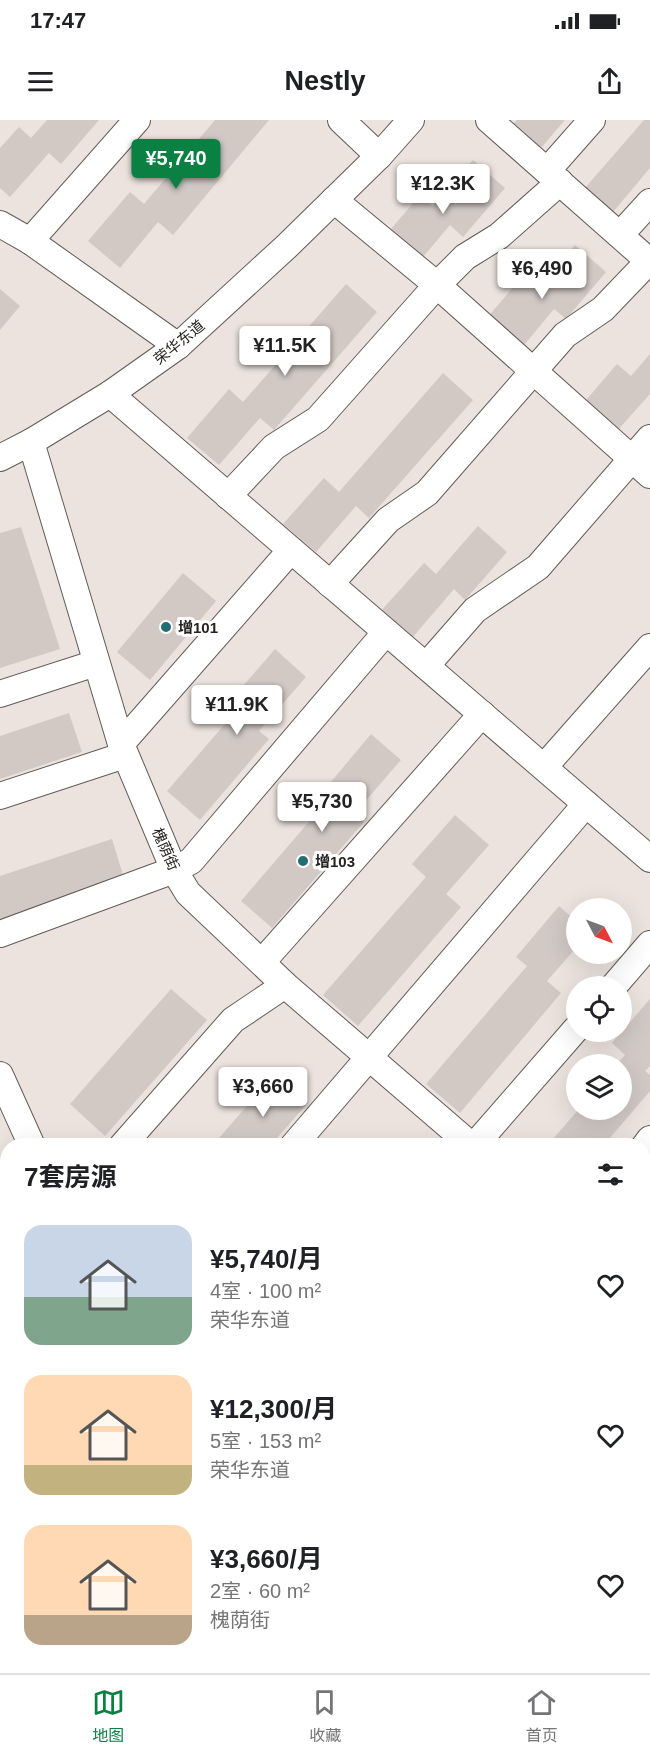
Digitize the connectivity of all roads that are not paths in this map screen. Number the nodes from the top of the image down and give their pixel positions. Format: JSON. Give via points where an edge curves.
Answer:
{"nodes":[{"id":1,"x":137,"y":120,"type":"edge"},
{"id":2,"x":341,"y":120,"type":"edge"},
{"id":3,"x":411,"y":120,"type":"edge"},
{"id":4,"x":489,"y":120,"type":"edge"},
{"id":5,"x":591,"y":120,"type":"edge"},
{"id":6,"x":379,"y":156,"type":"junction"},
{"id":7,"x":553,"y":176,"type":"junction"},
{"id":8,"x":334,"y":200,"type":"junction"},
{"id":9,"x":650,"y":202,"type":"edge"},
{"id":10,"x":0,"y":224,"type":"edge"},
{"id":11,"x":620,"y":235,"type":"junction"},
{"id":12,"x":30,"y":242,"type":"junction"},
{"id":13,"x":649,"y":262,"type":"edge"},
{"id":14,"x":437,"y":285,"type":"junction"},
{"id":15,"x":177,"y":346,"type":"junction"},
{"id":16,"x":533,"y":370,"type":"junction"},
{"id":17,"x":110,"y":394,"type":"junction"},
{"id":18,"x":650,"y":438,"type":"edge"},
{"id":19,"x":31,"y":442,"type":"junction"},
{"id":20,"x":0,"y":458,"type":"edge"},
{"id":21,"x":640,"y":467,"type":"edge"},
{"id":22,"x":228,"y":496,"type":"junction"},
{"id":23,"x":291,"y":550,"type":"junction"},
{"id":24,"x":330,"y":584,"type":"junction"},
{"id":25,"x":386,"y":632,"type":"junction"},
{"id":26,"x":650,"y":647,"type":"edge"},
{"id":27,"x":96,"y":663,"type":"junction"},
{"id":28,"x":426,"y":666,"type":"junction"},
{"id":29,"x":0,"y":694,"type":"edge"},
{"id":30,"x":482,"y":714,"type":"junction"},
{"id":31,"x":123,"y":749,"type":"junction"},
{"id":32,"x":544,"y":767,"type":"junction"},
{"id":33,"x":0,"y":796,"type":"edge"},
{"id":34,"x":586,"y":804,"type":"junction"},
{"id":35,"x":650,"y":859,"type":"edge"},
{"id":36,"x":174,"y":870,"type":"junction"},
{"id":37,"x":0,"y":934,"type":"edge"},
{"id":38,"x":650,"y":944,"type":"edge"},
{"id":39,"x":262,"y":962,"type":"junction"},
{"id":40,"x":622,"y":976,"type":"edge"},
{"id":41,"x":285,"y":985,"type":"junction"},
{"id":42,"x":566,"y":1040,"type":"edge"},
{"id":43,"x":368,"y":1057,"type":"junction"},
{"id":44,"x":0,"y":1075,"type":"edge"},
{"id":45,"x":28,"y":1138,"type":"edge"},
{"id":46,"x":129,"y":1138,"type":"edge"},
{"id":47,"x":300,"y":1138,"type":"edge"},
{"id":48,"x":464,"y":1138,"type":"edge"},
{"id":49,"x":480,"y":1138,"type":"edge"}],
"edges":[{"from":1,"to":12,"type":"street"},
{"from":2,"to":6,"type":"street"},
{"from":3,"to":6,"type":"street","name":"荣华东道"},
{"from":4,"to":7,"type":"street"},
{"from":5,"to":7,"type":"street"},
{"from":6,"to":8,"type":"street","name":"荣华东道"},
{"from":7,"to":11,"type":"street"},
{"from":7,"to":14,"type":"street","via":[[499,236],[465,257]]},
{"from":8,"to":14,"type":"street"},
{"from":8,"to":15,"type":"street","name":"荣华东道"},
{"from":9,"to":11,"type":"street"},
{"from":10,"to":12,"type":"street"},
{"from":11,"to":13,"type":"street"},
{"from":12,"to":15,"type":"street"},
{"from":13,"to":16,"type":"street","via":[[603,309],[565,334]]},
{"from":14,"to":16,"type":"street"},
{"from":14,"to":22,"type":"street","via":[[318,419],[274,447]]},
{"from":15,"to":17,"type":"street","name":"荣华东道"},
{"from":16,"to":21,"type":"street"},
{"from":16,"to":24,"type":"street","via":[[428,493],[388,520]]},
{"from":17,"to":19,"type":"street","name":"荣华东道"},
{"from":17,"to":22,"type":"street"},
{"from":18,"to":21,"type":"street"},
{"from":19,"to":20,"type":"street","name":"荣华东道"},
{"from":19,"to":27,"type":"street","name":"槐荫街"},
{"from":21,"to":28,"type":"street","via":[[538,567],[475,610]]},
{"from":22,"to":23,"type":"street"},
{"from":23,"to":24,"type":"street"},
{"from":23,"to":31,"type":"street"},
{"from":24,"to":25,"type":"street"},
{"from":25,"to":28,"type":"street"},
{"from":25,"to":36,"type":"street","via":[[191,861]]},
{"from":26,"to":32,"type":"street"},
{"from":27,"to":29,"type":"street"},
{"from":27,"to":31,"type":"street","name":"槐荫街"},
{"from":28,"to":30,"type":"street"},
{"from":30,"to":32,"type":"street"},
{"from":30,"to":39,"type":"street"},
{"from":31,"to":33,"type":"street"},
{"from":31,"to":36,"type":"street","name":"槐荫街"},
{"from":32,"to":34,"type":"street"},
{"from":34,"to":35,"type":"street"},
{"from":34,"to":43,"type":"street"},
{"from":36,"to":37,"type":"street"},
{"from":36,"to":39,"type":"street","name":"槐荫街","via":[[188,893]]},
{"from":38,"to":40,"type":"street"},
{"from":39,"to":41,"type":"street","name":"槐荫街"},
{"from":41,"to":43,"type":"street","name":"槐荫街"},
{"from":41,"to":46,"type":"street","via":[[233,1020]]},
{"from":42,"to":49,"type":"street"},
{"from":43,"to":47,"type":"street"},
{"from":43,"to":48,"type":"street","name":"槐荫街"},
{"from":44,"to":45,"type":"street"}]}
